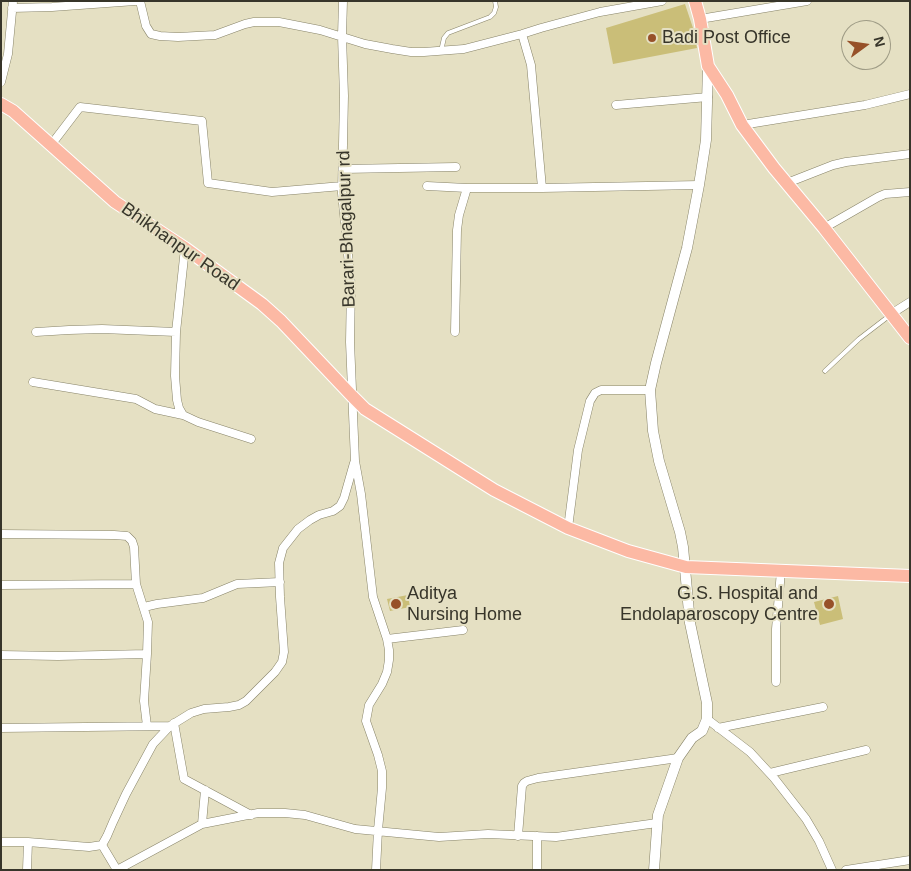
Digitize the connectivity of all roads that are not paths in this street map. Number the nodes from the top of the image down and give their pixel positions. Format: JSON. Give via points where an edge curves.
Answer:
{"nodes":[{"id":1,"x":135,"y":1,"type":"edge"},
{"id":2,"x":140,"y":1,"type":"edge"},
{"id":3,"x":343,"y":1,"type":"edge"},
{"id":4,"x":495,"y":1,"type":"edge"},
{"id":5,"x":662,"y":1,"type":"edge"},
{"id":6,"x":695,"y":1,"type":"edge"},
{"id":7,"x":807,"y":1,"type":"edge"},
{"id":8,"x":12,"y":4,"type":"edge"},
{"id":9,"x":700,"y":19,"type":"junction"},
{"id":10,"x":522,"y":34,"type":"junction"},
{"id":11,"x":342,"y":36,"type":"junction"},
{"id":12,"x":441,"y":51,"type":"junction"},
{"id":13,"x":708,"y":66,"type":"junction"},
{"id":14,"x":1,"y":82,"type":"edge"},
{"id":15,"x":910,"y":94,"type":"edge"},
{"id":16,"x":708,"y":97,"type":"junction"},
{"id":17,"x":1,"y":104,"type":"edge"},
{"id":18,"x":616,"y":105,"type":"dead end"},
{"id":19,"x":742,"y":125,"type":"junction"},
{"id":20,"x":51,"y":145,"type":"junction"},
{"id":21,"x":910,"y":154,"type":"edge"},
{"id":22,"x":456,"y":167,"type":"dead end"},
{"id":23,"x":343,"y":169,"type":"junction"},
{"id":24,"x":787,"y":183,"type":"junction"},
{"id":25,"x":699,"y":185,"type":"junction"},
{"id":26,"x":342,"y":186,"type":"junction"},
{"id":27,"x":426,"y":186,"type":"dead end"},
{"id":28,"x":467,"y":188,"type":"junction"},
{"id":29,"x":542,"y":188,"type":"junction"},
{"id":30,"x":910,"y":192,"type":"edge"},
{"id":31,"x":824,"y":228,"type":"junction"},
{"id":32,"x":184,"y":248,"type":"junction"},
{"id":33,"x":910,"y":302,"type":"edge"},
{"id":34,"x":891,"y":314,"type":"junction"},
{"id":35,"x":36,"y":332,"type":"dead end"},
{"id":36,"x":176,"y":332,"type":"junction"},
{"id":37,"x":454,"y":332,"type":"dead end"},
{"id":38,"x":910,"y":338,"type":"edge"},
{"id":39,"x":825,"y":371,"type":"dead end"},
{"id":40,"x":33,"y":382,"type":"dead end"},
{"id":41,"x":650,"y":390,"type":"junction"},
{"id":42,"x":352,"y":396,"type":"junction"},
{"id":43,"x":183,"y":415,"type":"junction"},
{"id":44,"x":251,"y":438,"type":"dead end"},
{"id":45,"x":355,"y":461,"type":"junction"},
{"id":46,"x":568,"y":528,"type":"junction"},
{"id":47,"x":1,"y":534,"type":"edge"},
{"id":48,"x":686,"y":567,"type":"junction"},
{"id":49,"x":781,"y":571,"type":"junction"},
{"id":50,"x":910,"y":576,"type":"edge"},
{"id":51,"x":280,"y":582,"type":"junction"},
{"id":52,"x":136,"y":584,"type":"junction"},
{"id":53,"x":1,"y":585,"type":"edge"},
{"id":54,"x":144,"y":607,"type":"junction"},
{"id":55,"x":463,"y":630,"type":"dead end"},
{"id":56,"x":387,"y":639,"type":"junction"},
{"id":57,"x":147,"y":654,"type":"junction"},
{"id":58,"x":1,"y":655,"type":"edge"},
{"id":59,"x":776,"y":682,"type":"dead end"},
{"id":60,"x":823,"y":707,"type":"dead end"},
{"id":61,"x":707,"y":719,"type":"junction"},
{"id":62,"x":172,"y":724,"type":"junction"},
{"id":63,"x":147,"y":726,"type":"junction"},
{"id":64,"x":1,"y":728,"type":"edge"},
{"id":65,"x":718,"y":728,"type":"junction"},
{"id":66,"x":866,"y":750,"type":"dead end"},
{"id":67,"x":678,"y":758,"type":"junction"},
{"id":68,"x":770,"y":773,"type":"junction"},
{"id":69,"x":205,"y":790,"type":"junction"},
{"id":70,"x":251,"y":815,"type":"junction"},
{"id":71,"x":658,"y":819,"type":"junction"},
{"id":72,"x":202,"y":824,"type":"junction"},
{"id":73,"x":378,"y":830,"type":"junction"},
{"id":74,"x":518,"y":836,"type":"junction"},
{"id":75,"x":537,"y":836,"type":"junction"},
{"id":76,"x":1,"y":842,"type":"edge"},
{"id":77,"x":28,"y":842,"type":"junction"},
{"id":78,"x":102,"y":845,"type":"junction"},
{"id":79,"x":910,"y":860,"type":"edge"},
{"id":80,"x":27,"y":870,"type":"edge"},
{"id":81,"x":376,"y":870,"type":"edge"},
{"id":82,"x":537,"y":870,"type":"edge"},
{"id":83,"x":654,"y":870,"type":"edge"},
{"id":84,"x":832,"y":870,"type":"edge"},
{"id":85,"x":846,"y":870,"type":"edge"}],
"edges":[{"from":1,"to":8,"type":"street","via":[[60,7]]},
{"from":2,"to":11,"type":"street","via":[[146,26],[151,34],[160,36],[216,35],[261,21],[289,23]]},
{"from":3,"to":11,"type":"street","name":"Barari-Bhagalpur rd"},
{"from":4,"to":12,"type":"lane","via":[[496,7],[490,18],[448,34]]},
{"from":5,"to":10,"type":"street","via":[[600,12]]},
{"from":6,"to":9,"type":"main road"},
{"from":7,"to":9,"type":"street"},
{"from":8,"to":14,"type":"street","via":[[8,54]]},
{"from":9,"to":13,"type":"main road"},
{"from":10,"to":12,"type":"street","via":[[464,49]]},
{"from":10,"to":29,"type":"street","via":[[531,65]]},
{"from":11,"to":12,"type":"street","via":[[365,44],[411,52]]},
{"from":11,"to":23,"type":"street","name":"Barari-Bhagalpur rd"},
{"from":13,"to":16,"type":"street"},
{"from":13,"to":19,"type":"main road"},
{"from":15,"to":19,"type":"street","via":[[865,105]]},
{"from":16,"to":18,"type":"street"},
{"from":16,"to":25,"type":"street"},
{"from":17,"to":20,"type":"main road","name":"Bhikhanpur Road"},
{"from":19,"to":24,"type":"main road"},
{"from":20,"to":26,"type":"street","via":[[80,107],[202,121],[208,183],[272,192]]},
{"from":20,"to":32,"type":"main road","name":"Bhikhanpur Road","via":[[115,202]]},
{"from":21,"to":24,"type":"street","via":[[833,165]]},
{"from":22,"to":23,"type":"street"},
{"from":23,"to":26,"type":"street","name":"Barari-Bhagalpur rd"},
{"from":24,"to":31,"type":"main road"},
{"from":25,"to":29,"type":"street"},
{"from":25,"to":41,"type":"street","via":[[687,248]]},
{"from":26,"to":42,"type":"street","name":"Barari-Bhagalpur rd","via":[[351,285]]},
{"from":27,"to":28,"type":"street"},
{"from":28,"to":29,"type":"street"},
{"from":28,"to":37,"type":"street","via":[[457,230]]},
{"from":30,"to":31,"type":"street","via":[[885,194]]},
{"from":31,"to":34,"type":"main road"},
{"from":32,"to":36,"type":"street"},
{"from":32,"to":42,"type":"main road","name":"Bhikhanpur Road","via":[[262,304]]},
{"from":33,"to":34,"type":"street"},
{"from":34,"to":38,"type":"main road"},
{"from":34,"to":39,"type":"lane"},
{"from":35,"to":36,"type":"street","via":[[102,329]]},
{"from":36,"to":43,"type":"street","via":[[177,400]]},
{"from":40,"to":43,"type":"street","via":[[136,398],[155,409]]},
{"from":41,"to":46,"type":"street","via":[[601,390],[594,393],[578,450]]},
{"from":41,"to":48,"type":"street","via":[[659,461],[680,532]]},
{"from":42,"to":45,"type":"street","name":"Barari-Bhagalpur rd"},
{"from":42,"to":46,"type":"main road","name":"Bhikhanpur Road","via":[[365,408],[494,490]]},
{"from":43,"to":44,"type":"street"},
{"from":45,"to":51,"type":"street","via":[[340,506],[310,520],[283,548]]},
{"from":45,"to":56,"type":"street","via":[[373,597]]},
{"from":46,"to":48,"type":"main road","name":"Bhikhanpur Road","via":[[628,551]]},
{"from":47,"to":52,"type":"street","via":[[127,536],[134,547]]},
{"from":48,"to":49,"type":"main road","name":"Bhikhanpur Road"},
{"from":48,"to":61,"type":"street","via":[[690,623],[707,703]]},
{"from":49,"to":50,"type":"main road","name":"Bhikhanpur Road"},
{"from":49,"to":59,"type":"street"},
{"from":51,"to":54,"type":"street","via":[[237,584],[203,598]]},
{"from":51,"to":62,"type":"street","via":[[284,652],[275,672],[239,705],[191,712]]},
{"from":52,"to":53,"type":"street"},
{"from":52,"to":54,"type":"street"},
{"from":54,"to":57,"type":"street","via":[[148,622]]},
{"from":55,"to":56,"type":"street"},
{"from":56,"to":73,"type":"street","via":[[389,660],[386,672],[369,705],[366,721],[382,771]]},
{"from":57,"to":58,"type":"street"},
{"from":57,"to":63,"type":"street","via":[[144,701]]},
{"from":60,"to":65,"type":"street"},
{"from":61,"to":65,"type":"street"},
{"from":61,"to":67,"type":"street","via":[[702,730]]},
{"from":62,"to":63,"type":"street"},
{"from":62,"to":69,"type":"street","via":[[184,779]]},
{"from":62,"to":78,"type":"street","via":[[153,744]]},
{"from":63,"to":64,"type":"street"},
{"from":65,"to":68,"type":"street","via":[[750,752]]},
{"from":66,"to":68,"type":"street"},
{"from":67,"to":71,"type":"street"},
{"from":67,"to":74,"type":"street","via":[[527,781],[522,786]]},
{"from":68,"to":84,"type":"street","via":[[806,819]]},
{"from":69,"to":70,"type":"street"},
{"from":69,"to":72,"type":"street"},
{"from":70,"to":72,"type":"street"},
{"from":70,"to":73,"type":"street","via":[[306,815],[355,829]]},
{"from":71,"to":75,"type":"street","via":[[556,837]]},
{"from":71,"to":83,"type":"street"},
{"from":72,"to":78,"type":"street","via":[[117,870]]},
{"from":73,"to":74,"type":"street","via":[[439,836]]},
{"from":73,"to":81,"type":"street"},
{"from":74,"to":75,"type":"street"},
{"from":75,"to":82,"type":"street"},
{"from":76,"to":77,"type":"street"},
{"from":77,"to":78,"type":"street","via":[[89,847]]},
{"from":77,"to":80,"type":"street"},
{"from":79,"to":85,"type":"street"}]}
